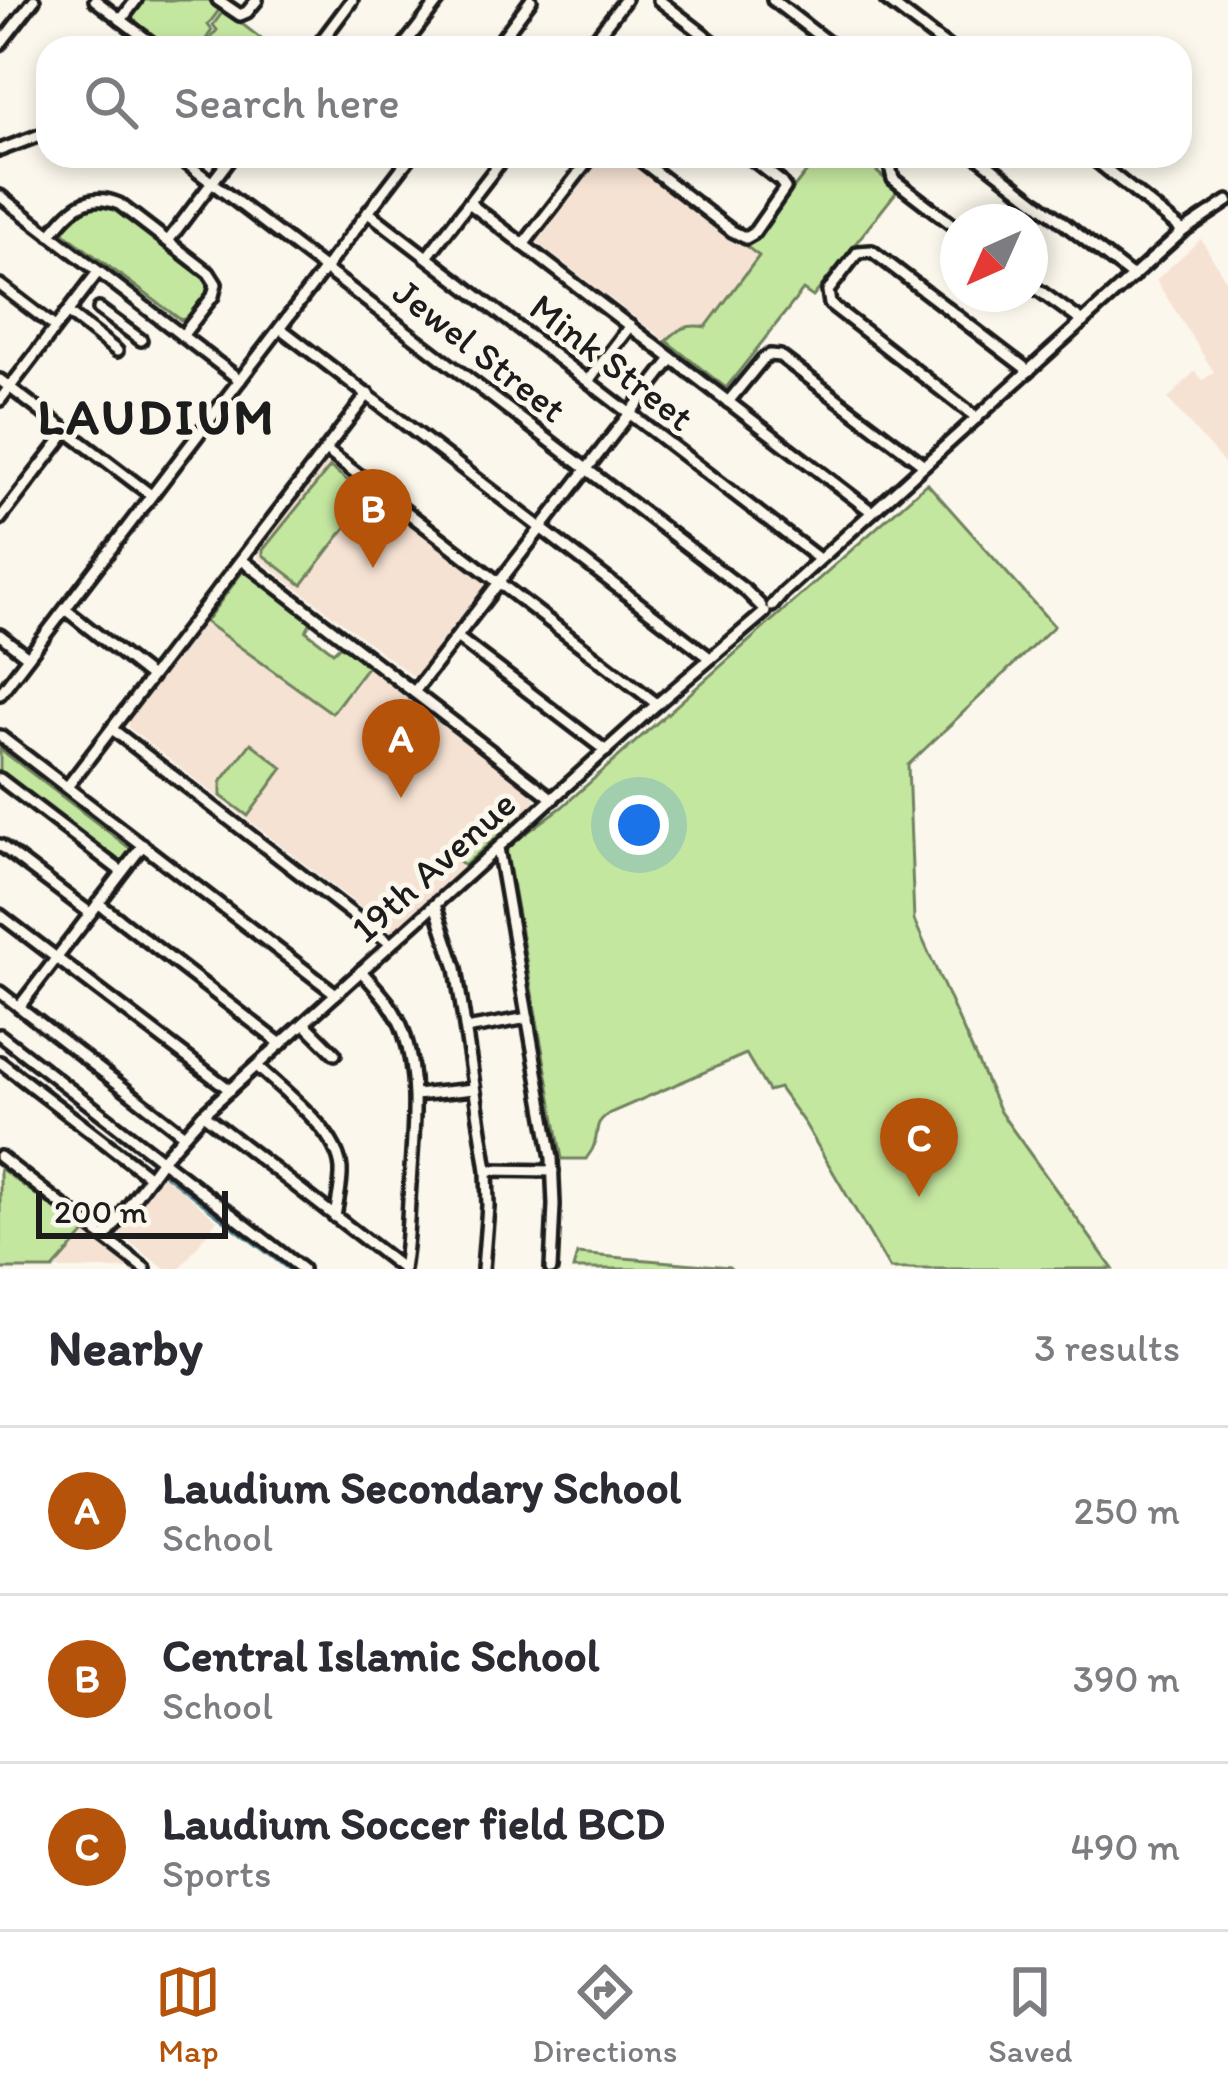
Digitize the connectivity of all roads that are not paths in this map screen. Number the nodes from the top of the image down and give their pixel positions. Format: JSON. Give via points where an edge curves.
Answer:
{"nodes":[{"id":1,"x":34,"y":0,"type":"edge"},
{"id":2,"x":95,"y":0,"type":"edge"},
{"id":3,"x":136,"y":0,"type":"edge"},
{"id":4,"x":218,"y":0,"type":"edge"},
{"id":5,"x":257,"y":0,"type":"edge"},
{"id":6,"x":352,"y":0,"type":"edge"},
{"id":7,"x":439,"y":0,"type":"edge"},
{"id":8,"x":625,"y":0,"type":"edge"},
{"id":9,"x":659,"y":0,"type":"edge"},
{"id":10,"x":773,"y":0,"type":"edge"},
{"id":11,"x":886,"y":0,"type":"edge"},
{"id":12,"x":524,"y":2,"type":"edge"},
{"id":13,"x":121,"y":20,"type":"junction"},
{"id":14,"x":142,"y":36,"type":"edge"},
{"id":15,"x":325,"y":36,"type":"edge"},
{"id":16,"x":411,"y":36,"type":"edge"},
{"id":17,"x":502,"y":36,"type":"edge"},
{"id":18,"x":597,"y":36,"type":"edge"},
{"id":19,"x":706,"y":36,"type":"edge"},
{"id":20,"x":820,"y":36,"type":"edge"},
{"id":21,"x":933,"y":36,"type":"edge"},
{"id":22,"x":0,"y":44,"type":"edge"},
{"id":23,"x":36,"y":136,"type":"edge"},
{"id":24,"x":0,"y":150,"type":"edge"},
{"id":25,"x":193,"y":168,"type":"edge"},
{"id":26,"x":223,"y":168,"type":"edge"},
{"id":27,"x":398,"y":168,"type":"edge"},
{"id":28,"x":496,"y":168,"type":"edge"},
{"id":29,"x":583,"y":168,"type":"edge"},
{"id":30,"x":650,"y":168,"type":"edge"},
{"id":31,"x":763,"y":168,"type":"edge"},
{"id":32,"x":890,"y":168,"type":"edge"},
{"id":33,"x":992,"y":168,"type":"edge"},
{"id":34,"x":1105,"y":168,"type":"edge"},
{"id":35,"x":212,"y":183,"type":"junction"},
{"id":36,"x":0,"y":196,"type":"edge"},
{"id":37,"x":1228,"y":201,"type":"edge"},
{"id":38,"x":470,"y":203,"type":"junction"},
{"id":39,"x":368,"y":212,"type":"junction"},
{"id":40,"x":940,"y":215,"type":"edge"},
{"id":41,"x":1183,"y":231,"type":"junction"},
{"id":42,"x":50,"y":235,"type":"junction"},
{"id":43,"x":167,"y":241,"type":"junction"},
{"id":44,"x":524,"y":245,"type":"junction"},
{"id":45,"x":428,"y":257,"type":"junction"},
{"id":46,"x":326,"y":269,"type":"junction"},
{"id":47,"x":98,"y":272,"type":"junction"},
{"id":48,"x":1133,"y":277,"type":"junction"},
{"id":49,"x":0,"y":285,"type":"edge"},
{"id":50,"x":81,"y":295,"type":"junction"},
{"id":51,"x":1048,"y":298,"type":"edge"},
{"id":52,"x":67,"y":312,"type":"junction"},
{"id":53,"x":1079,"y":322,"type":"junction"},
{"id":54,"x":630,"y":326,"type":"junction"},
{"id":55,"x":56,"y":327,"type":"junction"},
{"id":56,"x":280,"y":328,"type":"junction"},
{"id":57,"x":182,"y":336,"type":"junction"},
{"id":58,"x":141,"y":340,"type":"dead end"},
{"id":59,"x":117,"y":351,"type":"dead end"},
{"id":60,"x":672,"y":358,"type":"junction"},
{"id":61,"x":1029,"y":371,"type":"junction"},
{"id":62,"x":241,"y":380,"type":"junction"},
{"id":63,"x":588,"y":381,"type":"junction"},
{"id":64,"x":5,"y":384,"type":"edge"},
{"id":65,"x":368,"y":394,"type":"junction"},
{"id":66,"x":0,"y":400,"type":"edge"},
{"id":67,"x":728,"y":402,"type":"junction"},
{"id":68,"x":629,"y":413,"type":"junction"},
{"id":69,"x":976,"y":418,"type":"junction"},
{"id":70,"x":67,"y":431,"type":"junction"},
{"id":71,"x":326,"y":450,"type":"junction"},
{"id":72,"x":924,"y":465,"type":"junction"},
{"id":73,"x":586,"y":470,"type":"junction"},
{"id":74,"x":151,"y":496,"type":"junction"},
{"id":75,"x":872,"y":512,"type":"junction"},
{"id":76,"x":0,"y":519,"type":"edge"},
{"id":77,"x":542,"y":528,"type":"junction"},
{"id":78,"x":819,"y":559,"type":"junction"},
{"id":79,"x":242,"y":560,"type":"junction"},
{"id":80,"x":500,"y":583,"type":"junction"},
{"id":81,"x":765,"y":606,"type":"junction"},
{"id":82,"x":66,"y":610,"type":"junction"},
{"id":83,"x":0,"y":635,"type":"edge"},
{"id":84,"x":458,"y":638,"type":"junction"},
{"id":85,"x":28,"y":657,"type":"junction"},
{"id":86,"x":710,"y":658,"type":"junction"},
{"id":87,"x":152,"y":677,"type":"junction"},
{"id":88,"x":414,"y":692,"type":"junction"},
{"id":89,"x":0,"y":694,"type":"edge"},
{"id":90,"x":657,"y":704,"type":"junction"},
{"id":91,"x":112,"y":729,"type":"junction"},
{"id":92,"x":0,"y":736,"type":"edge"},
{"id":93,"x":606,"y":751,"type":"junction"},
{"id":94,"x":0,"y":779,"type":"edge"},
{"id":95,"x":67,"y":787,"type":"junction"},
{"id":96,"x":553,"y":799,"type":"junction"},
{"id":97,"x":0,"y":845,"type":"edge"},
{"id":98,"x":142,"y":845,"type":"junction"},
{"id":99,"x":498,"y":848,"type":"junction"},
{"id":100,"x":122,"y":872,"type":"junction"},
{"id":101,"x":98,"y":903,"type":"junction"},
{"id":102,"x":435,"y":905,"type":"junction"},
{"id":103,"x":90,"y":913,"type":"junction"},
{"id":104,"x":0,"y":915,"type":"edge"},
{"id":105,"x":391,"y":944,"type":"junction"},
{"id":106,"x":57,"y":958,"type":"junction"},
{"id":107,"x":361,"y":971,"type":"junction"},
{"id":108,"x":0,"y":992,"type":"edge"},
{"id":109,"x":336,"y":994,"type":"junction"},
{"id":110,"x":19,"y":1007,"type":"junction"},
{"id":111,"x":529,"y":1018,"type":"junction"},
{"id":112,"x":304,"y":1023,"type":"junction"},
{"id":113,"x":466,"y":1029,"type":"junction"},
{"id":114,"x":0,"y":1035,"type":"edge"},
{"id":115,"x":281,"y":1045,"type":"junction"},
{"id":116,"x":335,"y":1054,"type":"dead end"},
{"id":117,"x":0,"y":1062,"type":"edge"},
{"id":118,"x":257,"y":1066,"type":"junction"},
{"id":119,"x":474,"y":1089,"type":"junction"},
{"id":120,"x":230,"y":1090,"type":"junction"},
{"id":121,"x":415,"y":1095,"type":"junction"},
{"id":122,"x":203,"y":1114,"type":"junction"},
{"id":123,"x":183,"y":1134,"type":"junction"},
{"id":124,"x":0,"y":1157,"type":"edge"},
{"id":125,"x":162,"y":1160,"type":"junction"},
{"id":126,"x":487,"y":1170,"type":"junction"},
{"id":127,"x":553,"y":1171,"type":"junction"},
{"id":128,"x":150,"y":1177,"type":"junction"},
{"id":129,"x":335,"y":1217,"type":"junction"},
{"id":130,"x":104,"y":1238,"type":"junction"},
{"id":131,"x":145,"y":1269,"type":"edge"},
{"id":132,"x":302,"y":1269,"type":"edge"},
{"id":133,"x":403,"y":1269,"type":"edge"},
{"id":134,"x":482,"y":1269,"type":"edge"},
{"id":135,"x":551,"y":1269,"type":"edge"}],
"edges":[{"from":1,"to":22,"type":"street"},
{"from":2,"to":13,"type":"street"},
{"from":3,"to":13,"type":"street"},
{"from":4,"to":5,"type":"street","via":[[242,15]]},
{"from":6,"to":15,"type":"street"},
{"from":7,"to":16,"type":"street"},
{"from":8,"to":18,"type":"street"},
{"from":9,"to":19,"type":"street"},
{"from":10,"to":20,"type":"street"},
{"from":11,"to":21,"type":"street"},
{"from":12,"to":17,"type":"street"},
{"from":13,"to":14,"type":"street"},
{"from":23,"to":24,"type":"street"},
{"from":25,"to":35,"type":"street","name":"Jewel Street"},
{"from":26,"to":35,"type":"street"},
{"from":27,"to":39,"type":"street"},
{"from":28,"to":38,"type":"street"},
{"from":29,"to":44,"type":"street"},
{"from":30,"to":31,"type":"street","via":[[746,238],[784,188]]},
{"from":32,"to":40,"type":"street","via":[[893,179]]},
{"from":33,"to":48,"type":"street"},
{"from":34,"to":41,"type":"street"},
{"from":35,"to":43,"type":"street"},
{"from":35,"to":46,"type":"street","name":"Jewel Street"},
{"from":36,"to":42,"type":"street"},
{"from":37,"to":41,"type":"street","name":"19th Avenue"},
{"from":38,"to":44,"type":"street"},
{"from":38,"to":45,"type":"street"},
{"from":39,"to":45,"type":"street","name":"Mink Street"},
{"from":39,"to":46,"type":"street"},
{"from":41,"to":48,"type":"street","name":"19th Avenue"},
{"from":42,"to":43,"type":"street","via":[[75,206],[100,199]]},
{"from":42,"to":47,"type":"street"},
{"from":43,"to":57,"type":"street","via":[[216,284]]},
{"from":44,"to":54,"type":"street"},
{"from":45,"to":63,"type":"street","name":"Mink Street"},
{"from":46,"to":56,"type":"street"},
{"from":46,"to":73,"type":"street","name":"Jewel Street"},
{"from":47,"to":50,"type":"street"},
{"from":47,"to":57,"type":"street"},
{"from":48,"to":53,"type":"street","name":"19th Avenue"},
{"from":49,"to":55,"type":"street"},
{"from":50,"to":52,"type":"street"},
{"from":50,"to":58,"type":"street"},
{"from":51,"to":53,"type":"street"},
{"from":52,"to":55,"type":"street"},
{"from":52,"to":59,"type":"street"},
{"from":53,"to":61,"type":"street","name":"19th Avenue"},
{"from":54,"to":60,"type":"street"},
{"from":54,"to":63,"type":"street"},
{"from":55,"to":64,"type":"street"},
{"from":56,"to":62,"type":"street"},
{"from":56,"to":65,"type":"street"},
{"from":57,"to":62,"type":"street"},
{"from":60,"to":67,"type":"street"},
{"from":60,"to":68,"type":"street"},
{"from":61,"to":69,"type":"street","name":"19th Avenue"},
{"from":61,"to":69,"type":"street","via":[[876,254],[858,252],[829,291],[830,304]]},
{"from":62,"to":74,"type":"street"},
{"from":63,"to":68,"type":"street","name":"Mink Street"},
{"from":64,"to":66,"type":"street"},
{"from":64,"to":70,"type":"street"},
{"from":65,"to":71,"type":"street"},
{"from":65,"to":77,"type":"street"},
{"from":67,"to":72,"type":"street","via":[[763,358],[780,356]]},
{"from":67,"to":75,"type":"street"},
{"from":68,"to":73,"type":"street"},
{"from":68,"to":78,"type":"street","name":"Mink Street"},
{"from":69,"to":72,"type":"street","name":"19th Avenue"},
{"from":70,"to":74,"type":"street"},
{"from":70,"to":76,"type":"street"},
{"from":71,"to":79,"type":"street"},
{"from":71,"to":80,"type":"street"},
{"from":72,"to":75,"type":"street","name":"19th Avenue"},
{"from":73,"to":77,"type":"street"},
{"from":73,"to":81,"type":"street","name":"Jewel Street"},
{"from":74,"to":82,"type":"street"},
{"from":75,"to":78,"type":"street","name":"19th Avenue"},
{"from":77,"to":80,"type":"street"},
{"from":77,"to":86,"type":"street"},
{"from":78,"to":81,"type":"street","name":"19th Avenue"},
{"from":79,"to":87,"type":"street"},
{"from":79,"to":88,"type":"street"},
{"from":80,"to":84,"type":"street"},
{"from":80,"to":90,"type":"street"},
{"from":81,"to":86,"type":"street","name":"19th Avenue"},
{"from":82,"to":85,"type":"street"},
{"from":82,"to":87,"type":"street"},
{"from":83,"to":85,"type":"street"},
{"from":84,"to":88,"type":"street"},
{"from":84,"to":93,"type":"street"},
{"from":85,"to":89,"type":"street"},
{"from":86,"to":90,"type":"street","name":"19th Avenue"},
{"from":87,"to":91,"type":"street"},
{"from":88,"to":96,"type":"street"},
{"from":90,"to":93,"type":"street","name":"19th Avenue"},
{"from":91,"to":95,"type":"street"},
{"from":91,"to":105,"type":"street"},
{"from":92,"to":95,"type":"street"},
{"from":93,"to":96,"type":"street","name":"19th Avenue"},
{"from":94,"to":100,"type":"street"},
{"from":95,"to":98,"type":"street"},
{"from":96,"to":99,"type":"street","name":"19th Avenue"},
{"from":97,"to":103,"type":"street"},
{"from":98,"to":100,"type":"street"},
{"from":98,"to":109,"type":"street"},
{"from":99,"to":102,"type":"street","name":"19th Avenue"},
{"from":99,"to":111,"type":"street"},
{"from":100,"to":101,"type":"street"},
{"from":101,"to":103,"type":"street"},
{"from":101,"to":115,"type":"street"},
{"from":102,"to":105,"type":"street","name":"19th Avenue"},
{"from":102,"to":113,"type":"street"},
{"from":103,"to":106,"type":"street"},
{"from":104,"to":106,"type":"street"},
{"from":105,"to":107,"type":"street","name":"19th Avenue"},
{"from":106,"to":110,"type":"street"},
{"from":106,"to":120,"type":"street"},
{"from":107,"to":109,"type":"street","name":"19th Avenue"},
{"from":107,"to":121,"type":"street","via":[[399,1021]]},
{"from":108,"to":110,"type":"street"},
{"from":109,"to":112,"type":"street","name":"19th Avenue"},
{"from":110,"to":123,"type":"street"},
{"from":111,"to":113,"type":"street"},
{"from":111,"to":127,"type":"street"},
{"from":112,"to":115,"type":"street","name":"19th Avenue"},
{"from":112,"to":116,"type":"street"},
{"from":113,"to":119,"type":"street"},
{"from":114,"to":125,"type":"street"},
{"from":115,"to":118,"type":"street","name":"19th Avenue"},
{"from":117,"to":128,"type":"street"},
{"from":118,"to":120,"type":"street","name":"19th Avenue"},
{"from":118,"to":129,"type":"street","via":[[336,1150]]},
{"from":119,"to":121,"type":"street"},
{"from":119,"to":126,"type":"street"},
{"from":120,"to":122,"type":"street","name":"19th Avenue"},
{"from":121,"to":133,"type":"street"},
{"from":122,"to":123,"type":"street","name":"19th Avenue"},
{"from":122,"to":129,"type":"street"},
{"from":123,"to":125,"type":"street","name":"19th Avenue"},
{"from":124,"to":130,"type":"street"},
{"from":125,"to":128,"type":"street","name":"19th Avenue"},
{"from":125,"to":132,"type":"street"},
{"from":126,"to":127,"type":"street"},
{"from":126,"to":134,"type":"street"},
{"from":127,"to":135,"type":"street"},
{"from":128,"to":130,"type":"street","name":"19th Avenue"},
{"from":129,"to":133,"type":"street"},
{"from":130,"to":131,"type":"street"}]}
